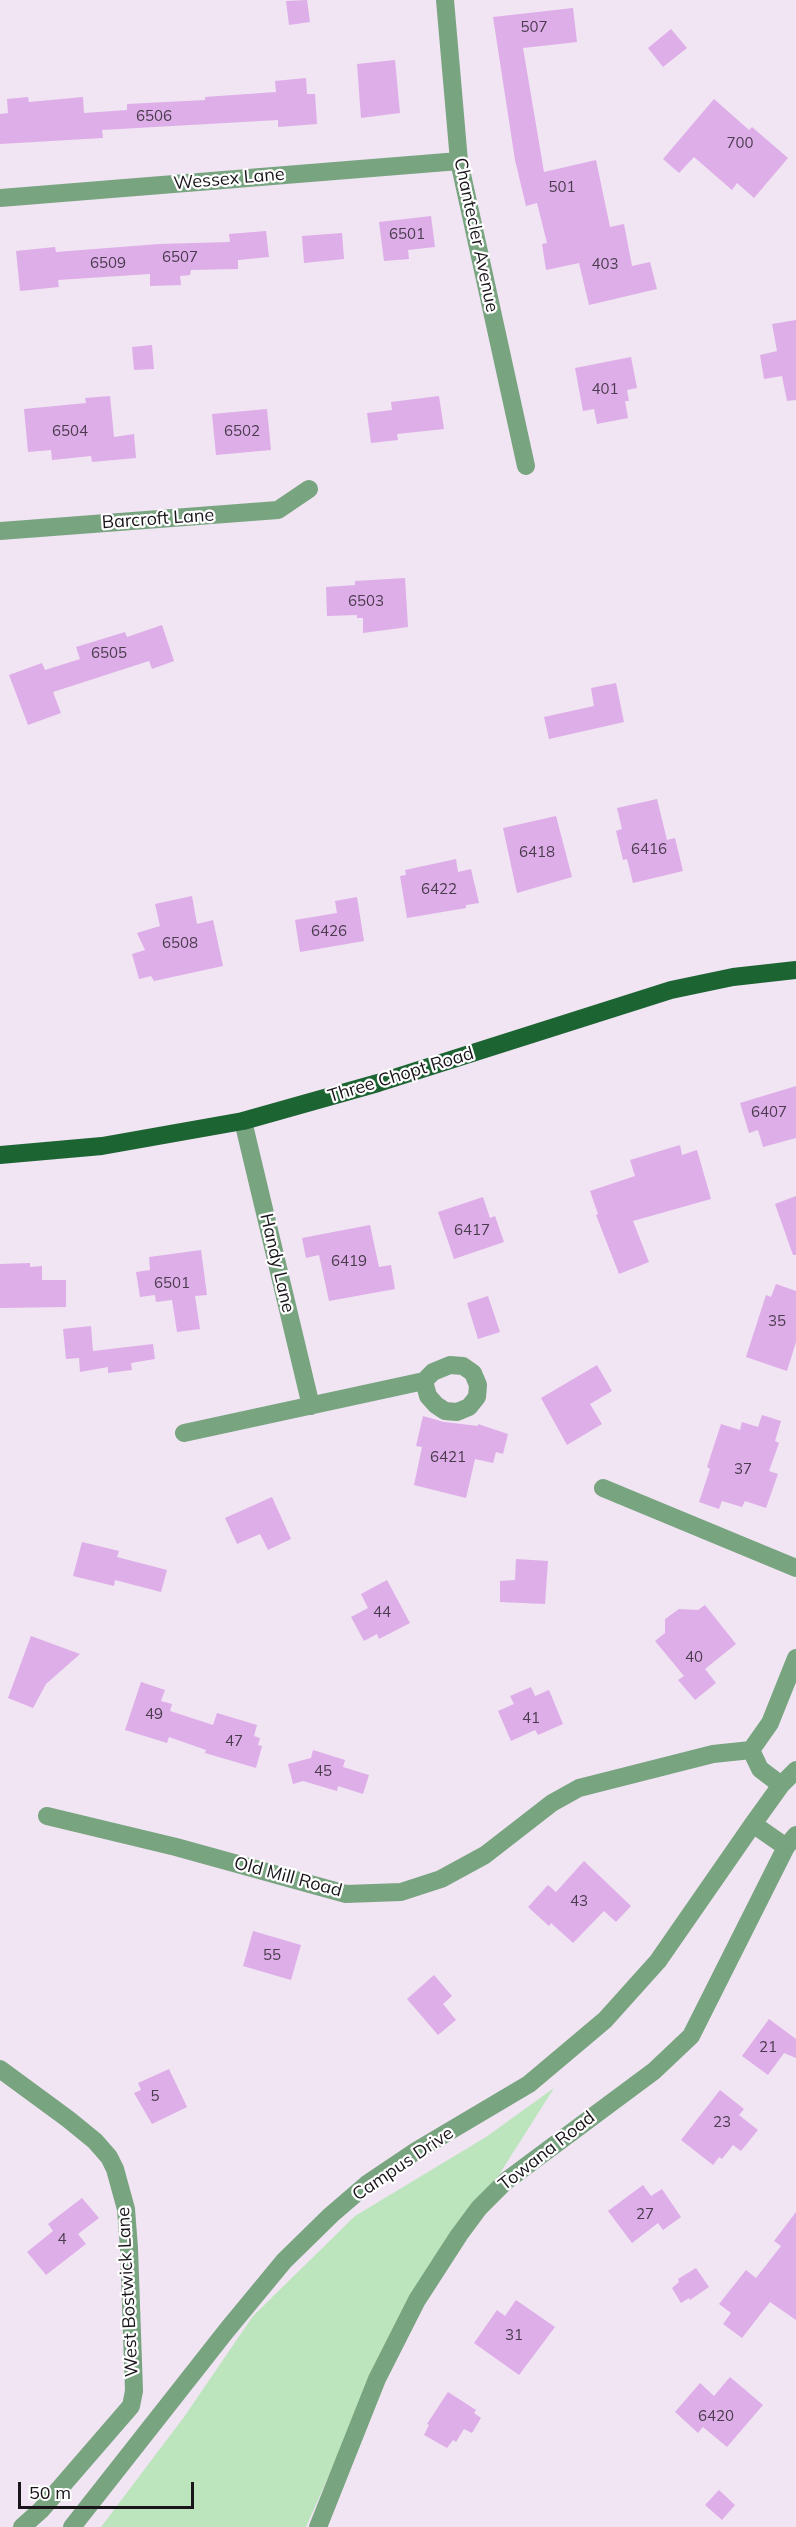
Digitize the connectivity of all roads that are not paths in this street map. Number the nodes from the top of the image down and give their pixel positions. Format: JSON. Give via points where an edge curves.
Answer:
{"nodes":[{"id":1,"x":445,"y":0,"type":"edge"},
{"id":2,"x":459,"y":161,"type":"junction"},
{"id":3,"x":0,"y":198,"type":"edge"},
{"id":4,"x":526,"y":466,"type":"dead end"},
{"id":5,"x":309,"y":489,"type":"dead end"},
{"id":6,"x":0,"y":531,"type":"edge"},
{"id":7,"x":796,"y":970,"type":"edge"},
{"id":8,"x":243,"y":1121,"type":"junction"},
{"id":9,"x":0,"y":1155,"type":"edge"},
{"id":10,"x":424,"y":1382,"type":"dead end"},
{"id":11,"x":311,"y":1406,"type":"junction"},
{"id":12,"x":184,"y":1433,"type":"dead end"},
{"id":13,"x":603,"y":1488,"type":"dead end"},
{"id":14,"x":796,"y":1568,"type":"edge"},
{"id":15,"x":796,"y":1658,"type":"edge"},
{"id":16,"x":751,"y":1750,"type":"junction"},
{"id":17,"x":796,"y":1770,"type":"edge"},
{"id":18,"x":781,"y":1785,"type":"junction"},
{"id":19,"x":47,"y":1816,"type":"dead end"},
{"id":20,"x":753,"y":1824,"type":"junction"},
{"id":21,"x":791,"y":1841,"type":"edge"},
{"id":22,"x":0,"y":2068,"type":"edge"},
{"id":23,"x":131,"y":2406,"type":"junction"},
{"id":24,"x":137,"y":2444,"type":"junction"},
{"id":25,"x":22,"y":2527,"type":"edge"},
{"id":26,"x":72,"y":2527,"type":"edge"},
{"id":27,"x":318,"y":2527,"type":"edge"}],
"edges":[{"from":1,"to":2,"type":"street","name":"Chantecler Avenue"},
{"from":2,"to":3,"type":"street","name":"Wessex Lane"},
{"from":2,"to":4,"type":"street","name":"Chantecler Avenue"},
{"from":5,"to":6,"type":"street","name":"Barcroft Lane","via":[[278,510]]},
{"from":7,"to":8,"type":"main road","name":"Three Chopt Road","via":[[733,977],[671,990],[378,1083]]},
{"from":8,"to":9,"type":"main road","name":"Three Chopt Road","via":[[102,1146]]},
{"from":8,"to":11,"type":"street","name":"Handy Lane"},
{"from":10,"to":11,"type":"street"},
{"from":11,"to":12,"type":"street"},
{"from":13,"to":14,"type":"street"},
{"from":15,"to":16,"type":"street","via":[[770,1723]]},
{"from":16,"to":18,"type":"street","via":[[760,1769]]},
{"from":16,"to":19,"type":"street","name":"Old Mill Road","via":[[712,1754],[579,1788],[552,1803],[485,1855],[441,1879],[401,1892],[346,1894]]},
{"from":17,"to":18,"type":"street"},
{"from":18,"to":20,"type":"street"},
{"from":20,"to":21,"type":"street"},
{"from":20,"to":24,"type":"street","name":"Campus Drive","via":[[658,1961],[605,2020],[529,2084],[417,2151],[331,2214],[284,2261]]},
{"from":21,"to":27,"type":"street","name":"Towana Road","via":[[691,2036],[654,2072],[506,2181],[459,2235],[417,2300],[377,2379]]},
{"from":22,"to":23,"type":"street","name":"West Bostwick Lane","via":[[95,2142],[115,2169],[126,2209],[129,2248],[134,2391]]},
{"from":23,"to":24,"type":"street","name":"West Bostwick Lane"},
{"from":23,"to":25,"type":"street"},
{"from":24,"to":26,"type":"street","name":"Campus Drive"}]}
